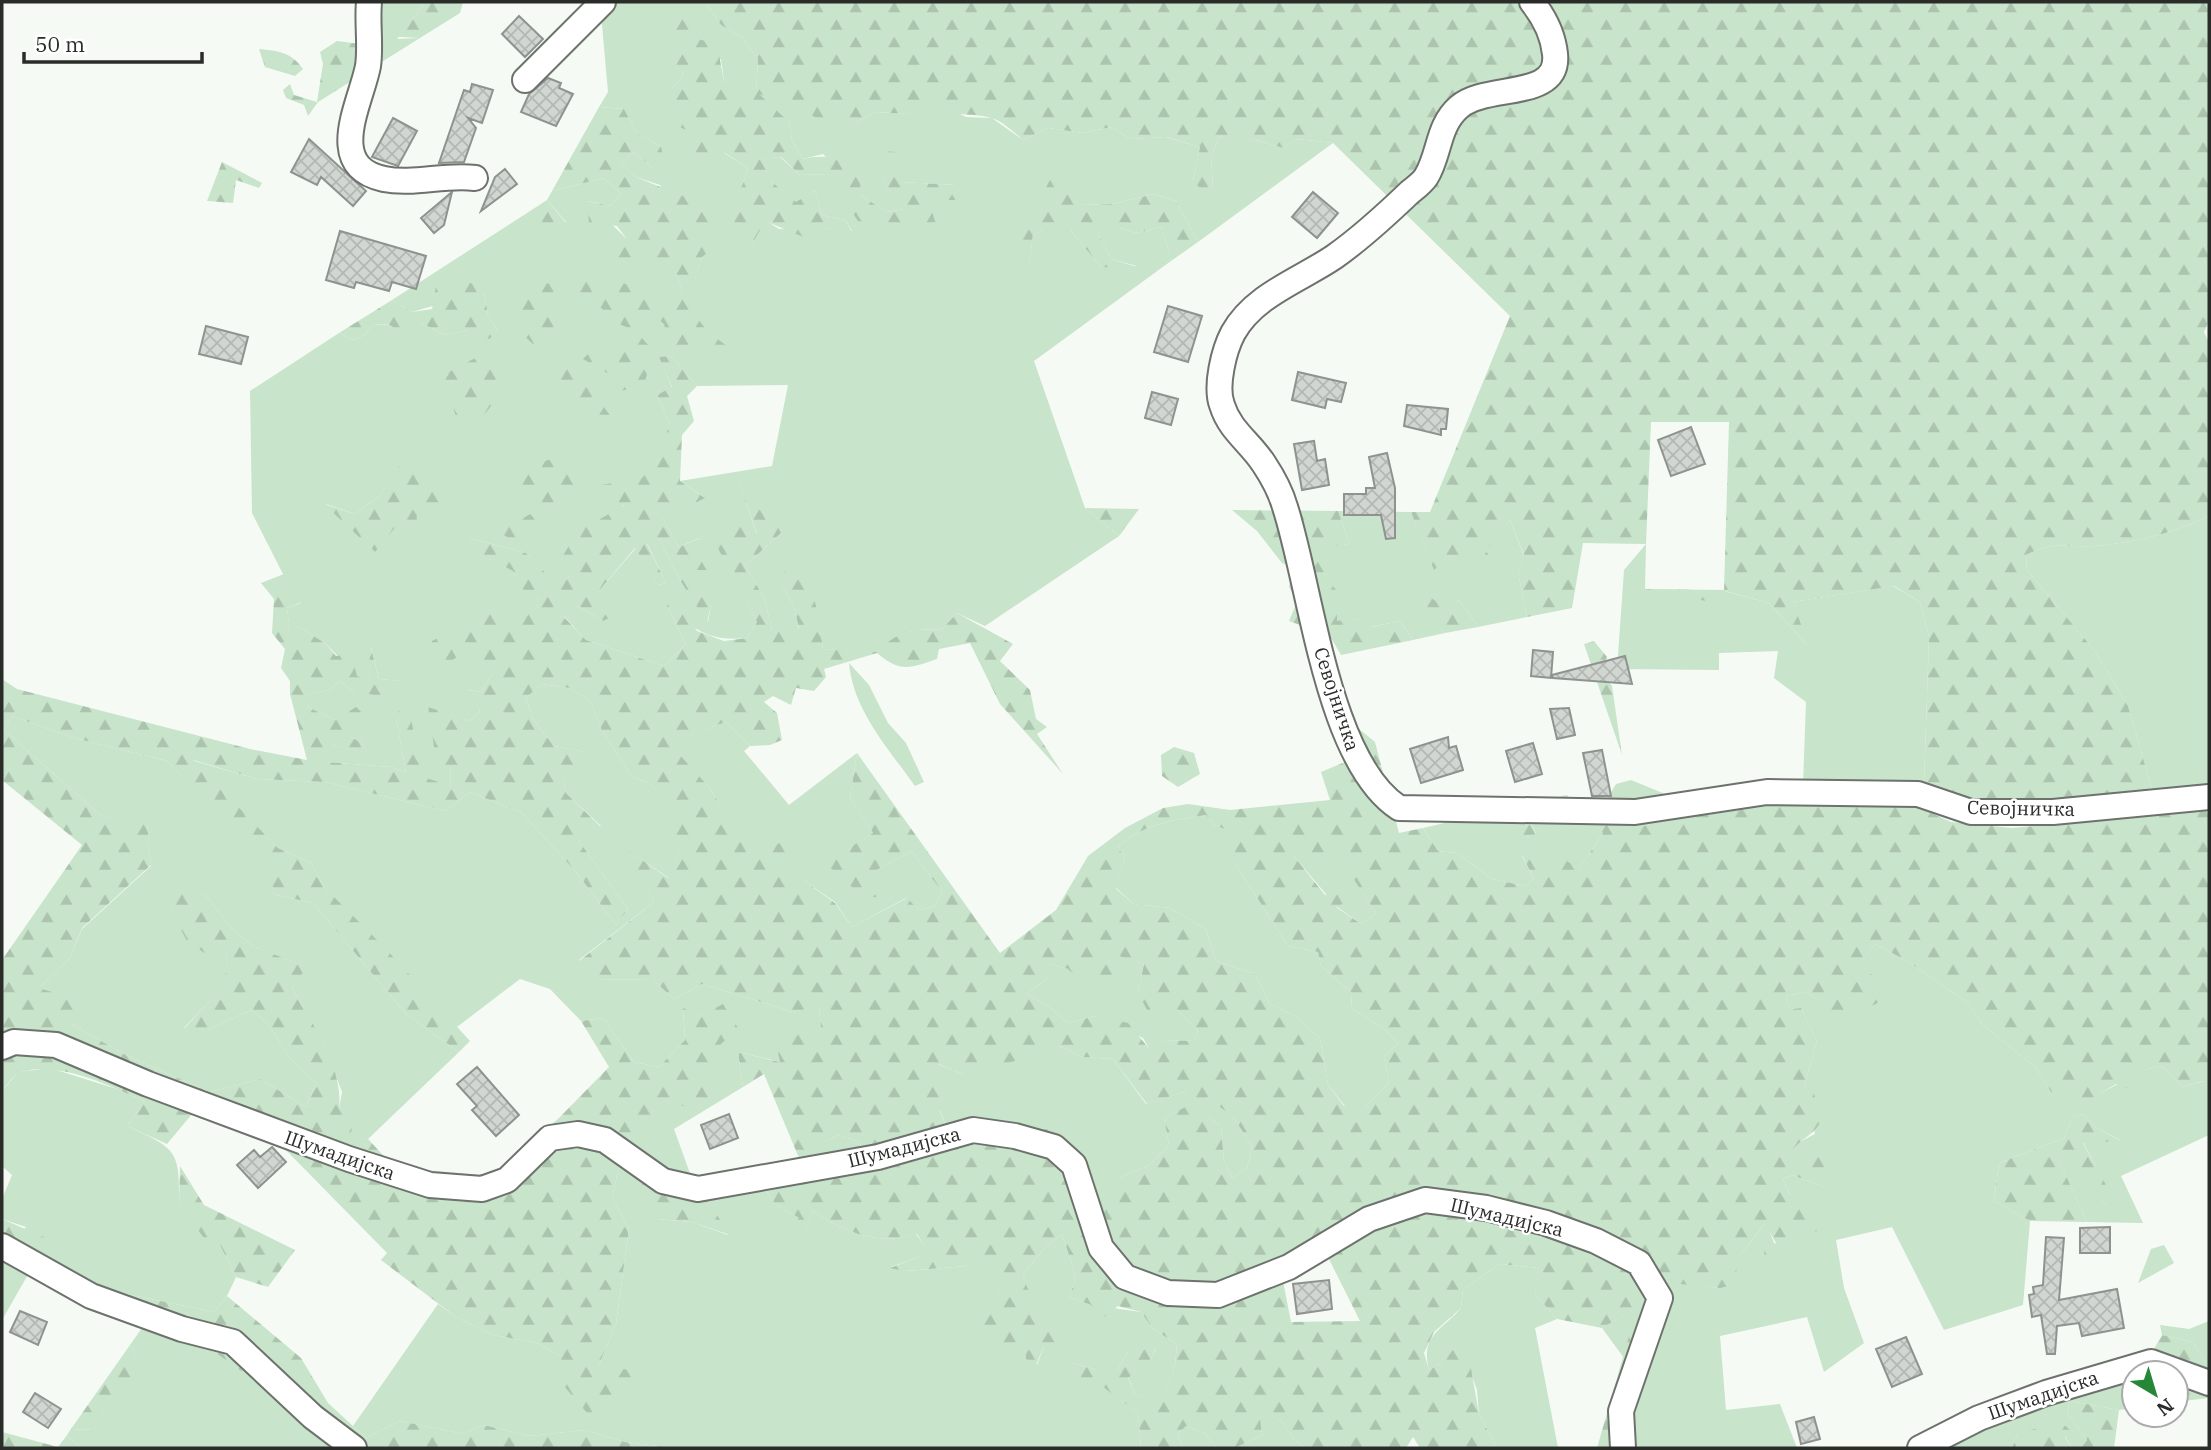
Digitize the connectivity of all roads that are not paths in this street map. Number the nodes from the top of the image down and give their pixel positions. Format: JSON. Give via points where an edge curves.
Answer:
{"nodes":[{"id":1,"x":369,"y":2,"type":"edge"},
{"id":2,"x":603,"y":2,"type":"edge"},
{"id":3,"x":1532,"y":2,"type":"edge"},
{"id":4,"x":525,"y":80,"type":"dead end"},
{"id":5,"x":475,"y":178,"type":"dead end"},
{"id":6,"x":2209,"y":797,"type":"edge"},
{"id":7,"x":2,"y":1047,"type":"edge"},
{"id":8,"x":2,"y":1246,"type":"edge"},
{"id":9,"x":2209,"y":1383,"type":"edge"},
{"id":10,"x":354,"y":1448,"type":"edge"},
{"id":11,"x":1623,"y":1448,"type":"edge"},
{"id":12,"x":1920,"y":1448,"type":"edge"}],
"edges":[{"from":1,"to":5,"type":"street","via":[[368,65],[349,150],[360,168],[384,179]]},
{"from":2,"to":4,"type":"street"},
{"from":3,"to":6,"type":"street","name":"Севојничка","via":[[1553,38],[1556,60],[1552,75],[1528,88],[1504,90],[1462,104],[1442,130],[1426,177],[1333,257],[1266,297],[1233,333],[1221,373],[1220,402],[1230,427],[1264,463],[1285,505],[1317,643],[1354,755],[1374,788],[1399,808],[1635,812],[1767,792],[1918,794],[1971,812],[2053,812]]},
{"from":7,"to":11,"type":"street","name":"Шумадијска","via":[[14,1042],[57,1045],[200,1104],[430,1185],[482,1189],[507,1180],[550,1138],[578,1133],[605,1140],[663,1181],[698,1189],[877,1157],[973,1130],[1015,1136],[1054,1147],[1074,1165],[1101,1248],[1125,1277],[1168,1293],[1218,1295],[1289,1267],[1369,1219],[1425,1200],[1486,1208],[1546,1223],[1639,1263],[1660,1298],[1621,1410]]},
{"from":8,"to":10,"type":"street","via":[[91,1296],[233,1342],[313,1417]]},
{"from":9,"to":12,"type":"street","name":"Шумадијска","via":[[2151,1362],[1979,1418]]}]}
